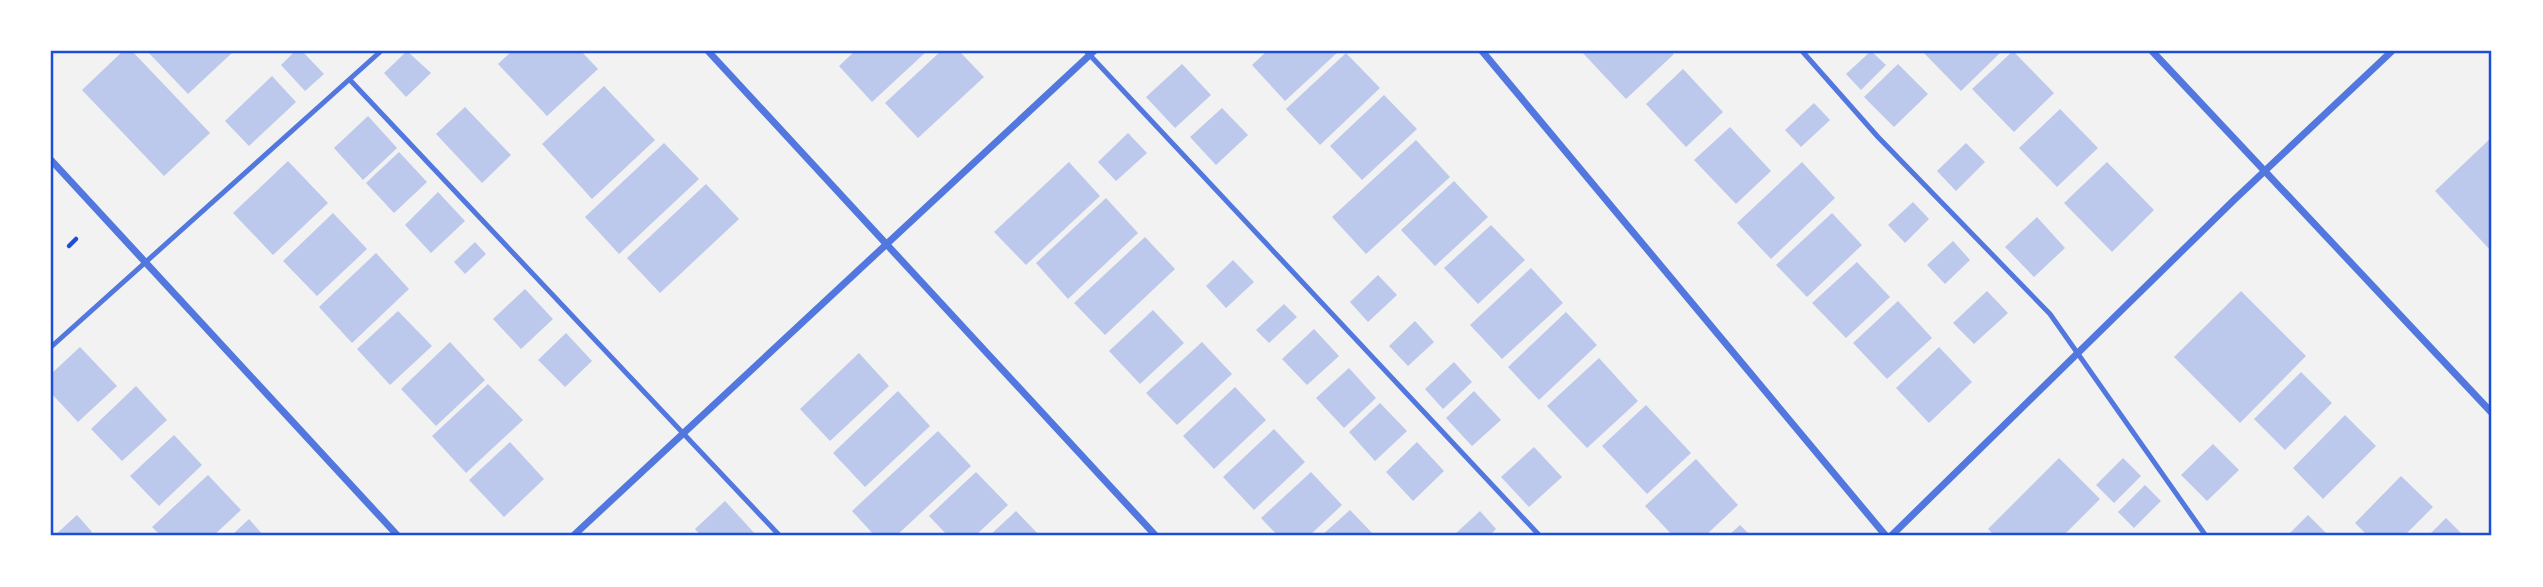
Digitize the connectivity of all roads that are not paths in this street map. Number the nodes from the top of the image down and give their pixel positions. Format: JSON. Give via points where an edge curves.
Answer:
{"nodes":[{"id":1,"x":381,"y":51,"type":"edge"},
{"id":2,"x":708,"y":51,"type":"edge"},
{"id":3,"x":1482,"y":51,"type":"edge"},
{"id":4,"x":1802,"y":51,"type":"edge"},
{"id":5,"x":2152,"y":51,"type":"edge"},
{"id":6,"x":2392,"y":51,"type":"edge"},
{"id":7,"x":1090,"y":52,"type":"edge"},
{"id":8,"x":350,"y":80,"type":"junction"},
{"id":9,"x":51,"y":160,"type":"edge"},
{"id":10,"x":2264,"y":171,"type":"junction"},
{"id":11,"x":886,"y":245,"type":"junction"},
{"id":12,"x":144,"y":262,"type":"junction"},
{"id":13,"x":51,"y":347,"type":"edge"},
{"id":14,"x":2078,"y":353,"type":"junction"},
{"id":15,"x":2492,"y":413,"type":"edge"},
{"id":16,"x":682,"y":433,"type":"junction"},
{"id":17,"x":397,"y":536,"type":"edge"},
{"id":18,"x":573,"y":536,"type":"edge"},
{"id":19,"x":780,"y":536,"type":"edge"},
{"id":20,"x":1156,"y":536,"type":"edge"},
{"id":21,"x":1540,"y":536,"type":"edge"},
{"id":22,"x":1886,"y":536,"type":"edge"},
{"id":23,"x":1891,"y":536,"type":"edge"},
{"id":24,"x":2206,"y":536,"type":"edge"}],
"edges":[{"from":1,"to":8,"type":"lane"},
{"from":2,"to":11,"type":"street"},
{"from":3,"to":22,"type":"street"},
{"from":4,"to":14,"type":"lane","via":[[1878,137],[2050,314]]},
{"from":5,"to":10,"type":"street"},
{"from":6,"to":10,"type":"street"},
{"from":7,"to":11,"type":"street"},
{"from":7,"to":21,"type":"lane"},
{"from":8,"to":12,"type":"lane"},
{"from":8,"to":16,"type":"lane"},
{"from":9,"to":12,"type":"street"},
{"from":10,"to":14,"type":"street"},
{"from":10,"to":15,"type":"street"},
{"from":11,"to":16,"type":"street"},
{"from":11,"to":20,"type":"street"},
{"from":12,"to":13,"type":"lane"},
{"from":12,"to":17,"type":"street"},
{"from":14,"to":23,"type":"street"},
{"from":14,"to":24,"type":"lane"},
{"from":16,"to":18,"type":"street"},
{"from":16,"to":19,"type":"lane"}]}
